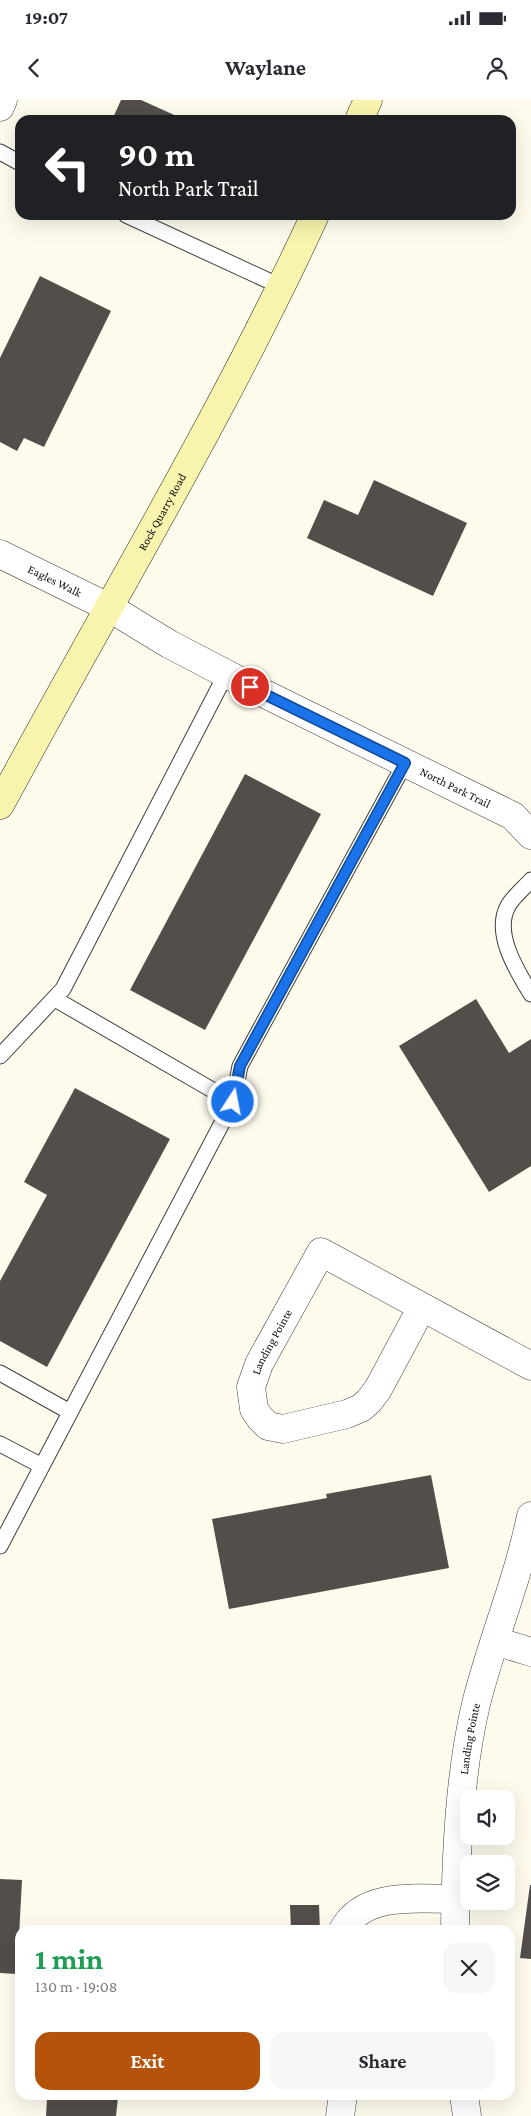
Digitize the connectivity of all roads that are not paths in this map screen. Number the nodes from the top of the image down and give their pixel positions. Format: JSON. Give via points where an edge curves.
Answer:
{"nodes":[{"id":1,"x":3,"y":100,"type":"edge"},
{"id":2,"x":368,"y":100,"type":"edge"},
{"id":3,"x":0,"y":107,"type":"edge"},
{"id":4,"x":361,"y":115,"type":"edge"},
{"id":5,"x":0,"y":152,"type":"edge"},
{"id":6,"x":15,"y":160,"type":"edge"},
{"id":7,"x":137,"y":220,"type":"edge"},
{"id":8,"x":313,"y":220,"type":"edge"},
{"id":9,"x":282,"y":287,"type":"junction"},
{"id":10,"x":0,"y":554,"type":"edge"},
{"id":11,"x":110,"y":608,"type":"junction"},
{"id":12,"x":226,"y":674,"type":"junction"},
{"id":13,"x":405,"y":763,"type":"junction"},
{"id":14,"x":0,"y":805,"type":"edge"},
{"id":15,"x":531,"y":835,"type":"edge"},
{"id":16,"x":531,"y":880,"type":"edge"},
{"id":17,"x":531,"y":994,"type":"edge"},
{"id":18,"x":54,"y":999,"type":"junction"},
{"id":19,"x":0,"y":1056,"type":"edge"},
{"id":20,"x":233,"y":1102,"type":"junction"},
{"id":21,"x":422,"y":1307,"type":"junction"},
{"id":22,"x":531,"y":1366,"type":"edge"},
{"id":23,"x":0,"y":1373,"type":"edge"},
{"id":24,"x":70,"y":1412,"type":"junction"},
{"id":25,"x":0,"y":1444,"type":"edge"},
{"id":26,"x":42,"y":1466,"type":"junction"},
{"id":27,"x":531,"y":1516,"type":"edge"},
{"id":28,"x":0,"y":1546,"type":"edge"},
{"id":29,"x":495,"y":1641,"type":"junction"},
{"id":30,"x":531,"y":1652,"type":"edge"},
{"id":31,"x":456,"y":1900,"type":"junction"},
{"id":32,"x":347,"y":1925,"type":"edge"},
{"id":33,"x":455,"y":1925,"type":"edge"},
{"id":34,"x":342,"y":2100,"type":"edge"},
{"id":35,"x":464,"y":2100,"type":"edge"},
{"id":36,"x":340,"y":2116,"type":"edge"},
{"id":37,"x":466,"y":2116,"type":"edge"}],
"edges":[{"from":1,"to":3,"type":"street"},
{"from":2,"to":4,"type":"street"},
{"from":5,"to":6,"type":"lane"},
{"from":7,"to":9,"type":"lane"},
{"from":8,"to":9,"type":"street","name":"Rock Quarry Road"},
{"from":9,"to":11,"type":"street","name":"Rock Quarry Road"},
{"from":10,"to":11,"type":"street","name":"Eagles Walk"},
{"from":11,"to":12,"type":"street","name":"North Park Trail"},
{"from":11,"to":14,"type":"street","name":"Rock Quarry Road"},
{"from":12,"to":13,"type":"street","name":"North Park Trail"},
{"from":12,"to":18,"type":"lane","via":[[63,989]]},
{"from":13,"to":15,"type":"street","name":"North Park Trail","via":[[513,816]]},
{"from":13,"to":20,"type":"lane","via":[[240,1066]]},
{"from":16,"to":17,"type":"lane","via":[[508,907],[503,929],[513,965]]},
{"from":18,"to":19,"type":"lane"},
{"from":18,"to":20,"type":"lane"},
{"from":20,"to":24,"type":"lane"},
{"from":21,"to":21,"type":"street","name":"Landing Pointe","via":[[378,1390],[361,1408],[283,1429],[268,1426],[260,1418],[252,1399],[254,1377],[321,1252]]},
{"from":21,"to":22,"type":"street","name":"Landing Pointe"},
{"from":23,"to":24,"type":"lane"},
{"from":24,"to":26,"type":"lane"},
{"from":25,"to":26,"type":"lane"},
{"from":26,"to":28,"type":"lane"},
{"from":27,"to":29,"type":"street","name":"Landing Pointe","via":[[519,1569]]},
{"from":29,"to":30,"type":"street"},
{"from":29,"to":31,"type":"street","name":"Landing Pointe","via":[[471,1733],[463,1788]]},
{"from":31,"to":32,"type":"street","via":[[416,1899],[369,1905],[356,1913]]},
{"from":31,"to":33,"type":"street","name":"Landing Pointe"},
{"from":34,"to":36,"type":"street"},
{"from":35,"to":37,"type":"street"}]}
